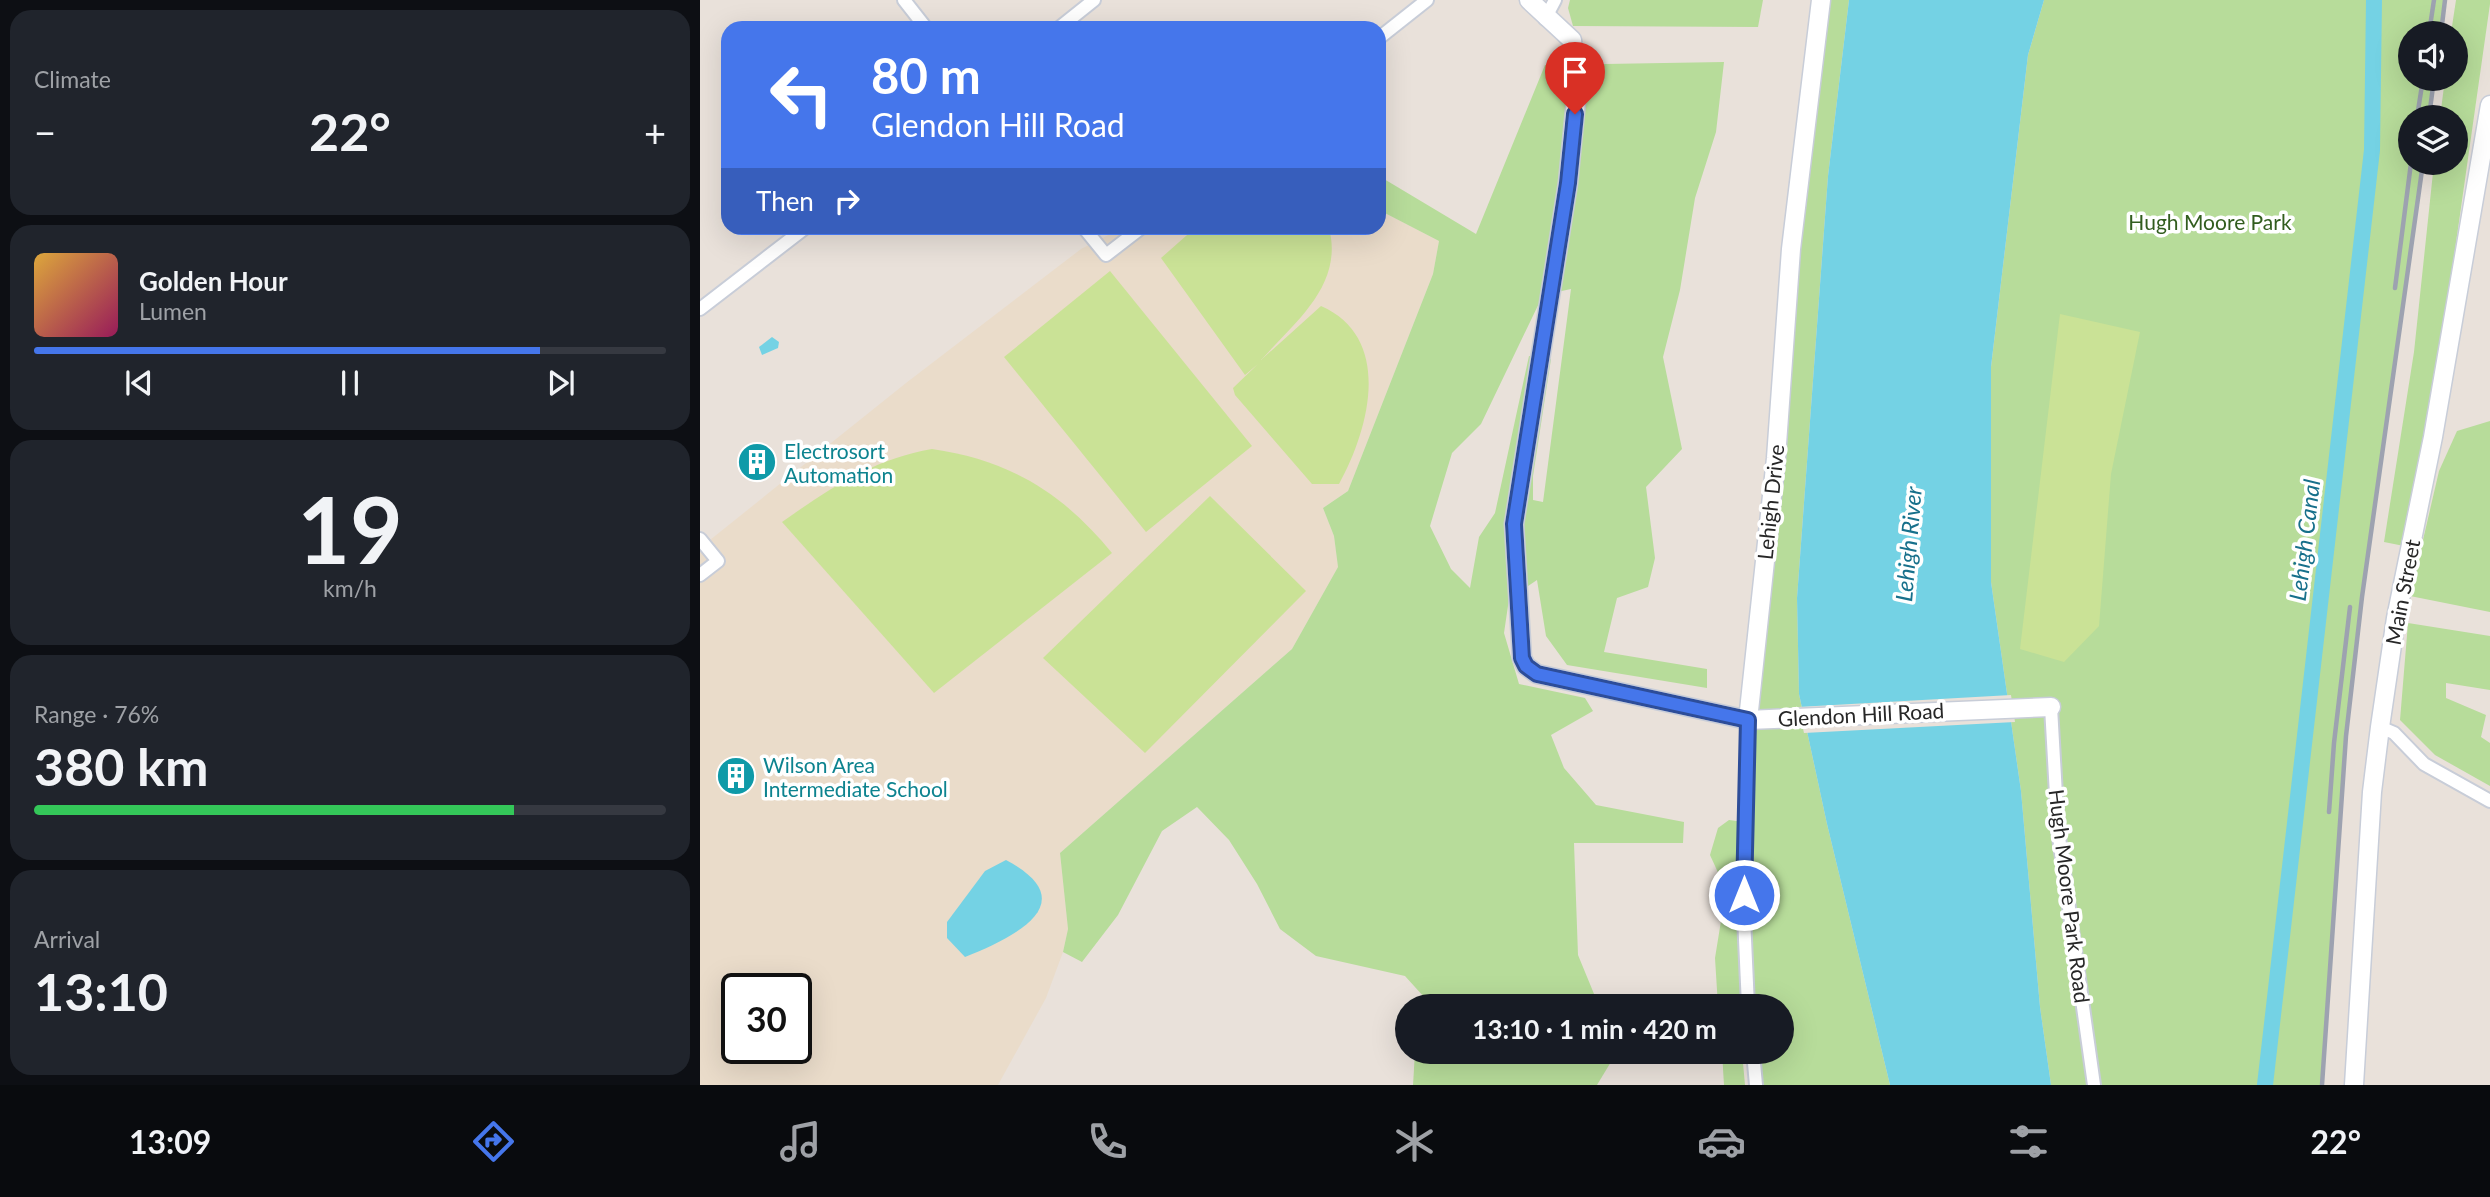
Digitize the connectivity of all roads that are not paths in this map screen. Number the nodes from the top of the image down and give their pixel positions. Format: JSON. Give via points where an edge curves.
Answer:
{"nodes":[{"id":1,"x":904,"y":0,"type":"edge"},
{"id":2,"x":1094,"y":0,"type":"edge"},
{"id":3,"x":1427,"y":0,"type":"edge"},
{"id":4,"x":1529,"y":0,"type":"edge"},
{"id":5,"x":1555,"y":0,"type":"edge"},
{"id":6,"x":1821,"y":0,"type":"edge"},
{"id":7,"x":1545,"y":19,"type":"junction"},
{"id":8,"x":920,"y":21,"type":"edge"},
{"id":9,"x":1068,"y":21,"type":"edge"},
{"id":10,"x":1386,"y":32,"type":"edge"},
{"id":11,"x":2490,"y":105,"type":"edge"},
{"id":12,"x":796,"y":235,"type":"edge"},
{"id":13,"x":1090,"y":235,"type":"edge"},
{"id":14,"x":1132,"y":235,"type":"edge"},
{"id":15,"x":700,"y":309,"type":"edge"},
{"id":16,"x":700,"y":539,"type":"edge"},
{"id":17,"x":700,"y":575,"type":"edge"},
{"id":18,"x":2051,"y":707,"type":"joint"},
{"id":19,"x":1748,"y":720,"type":"junction"},
{"id":20,"x":2379,"y":727,"type":"junction"},
{"id":21,"x":2490,"y":801,"type":"edge"},
{"id":22,"x":1747,"y":994,"type":"edge"},
{"id":23,"x":1754,"y":1064,"type":"edge"},
{"id":24,"x":1756,"y":1085,"type":"edge"},
{"id":25,"x":2094,"y":1085,"type":"edge"},
{"id":26,"x":2354,"y":1085,"type":"edge"}],
"edges":[{"from":1,"to":8,"type":"street"},
{"from":2,"to":9,"type":"street"},
{"from":3,"to":10,"type":"street"},
{"from":4,"to":7,"type":"street","name":"Glendon Hill Road"},
{"from":5,"to":7,"type":"street"},
{"from":6,"to":19,"type":"street","name":"Lehigh Drive","via":[[1791,249],[1776,458]]},
{"from":7,"to":19,"type":"street","name":"Glendon Hill Road","via":[[1572,40],[1577,91],[1568,183],[1514,524],[1522,658],[1537,674]]},
{"from":11,"to":20,"type":"street","name":"Main Street"},
{"from":12,"to":15,"type":"street"},
{"from":13,"to":14,"type":"street","via":[[1106,255]]},
{"from":16,"to":17,"type":"street","via":[[718,561]]},
{"from":18,"to":19,"type":"street","name":"Glendon Hill Road"},
{"from":18,"to":25,"type":"street","name":"Hugh Moore Park Road","via":[[2058,830]]},
{"from":19,"to":22,"type":"street","name":"Lehigh Drive","via":[[1744,917]]},
{"from":20,"to":21,"type":"street","via":[[2394,733],[2424,764]]},
{"from":20,"to":26,"type":"street","name":"Main Street"},
{"from":23,"to":24,"type":"street"}]}
